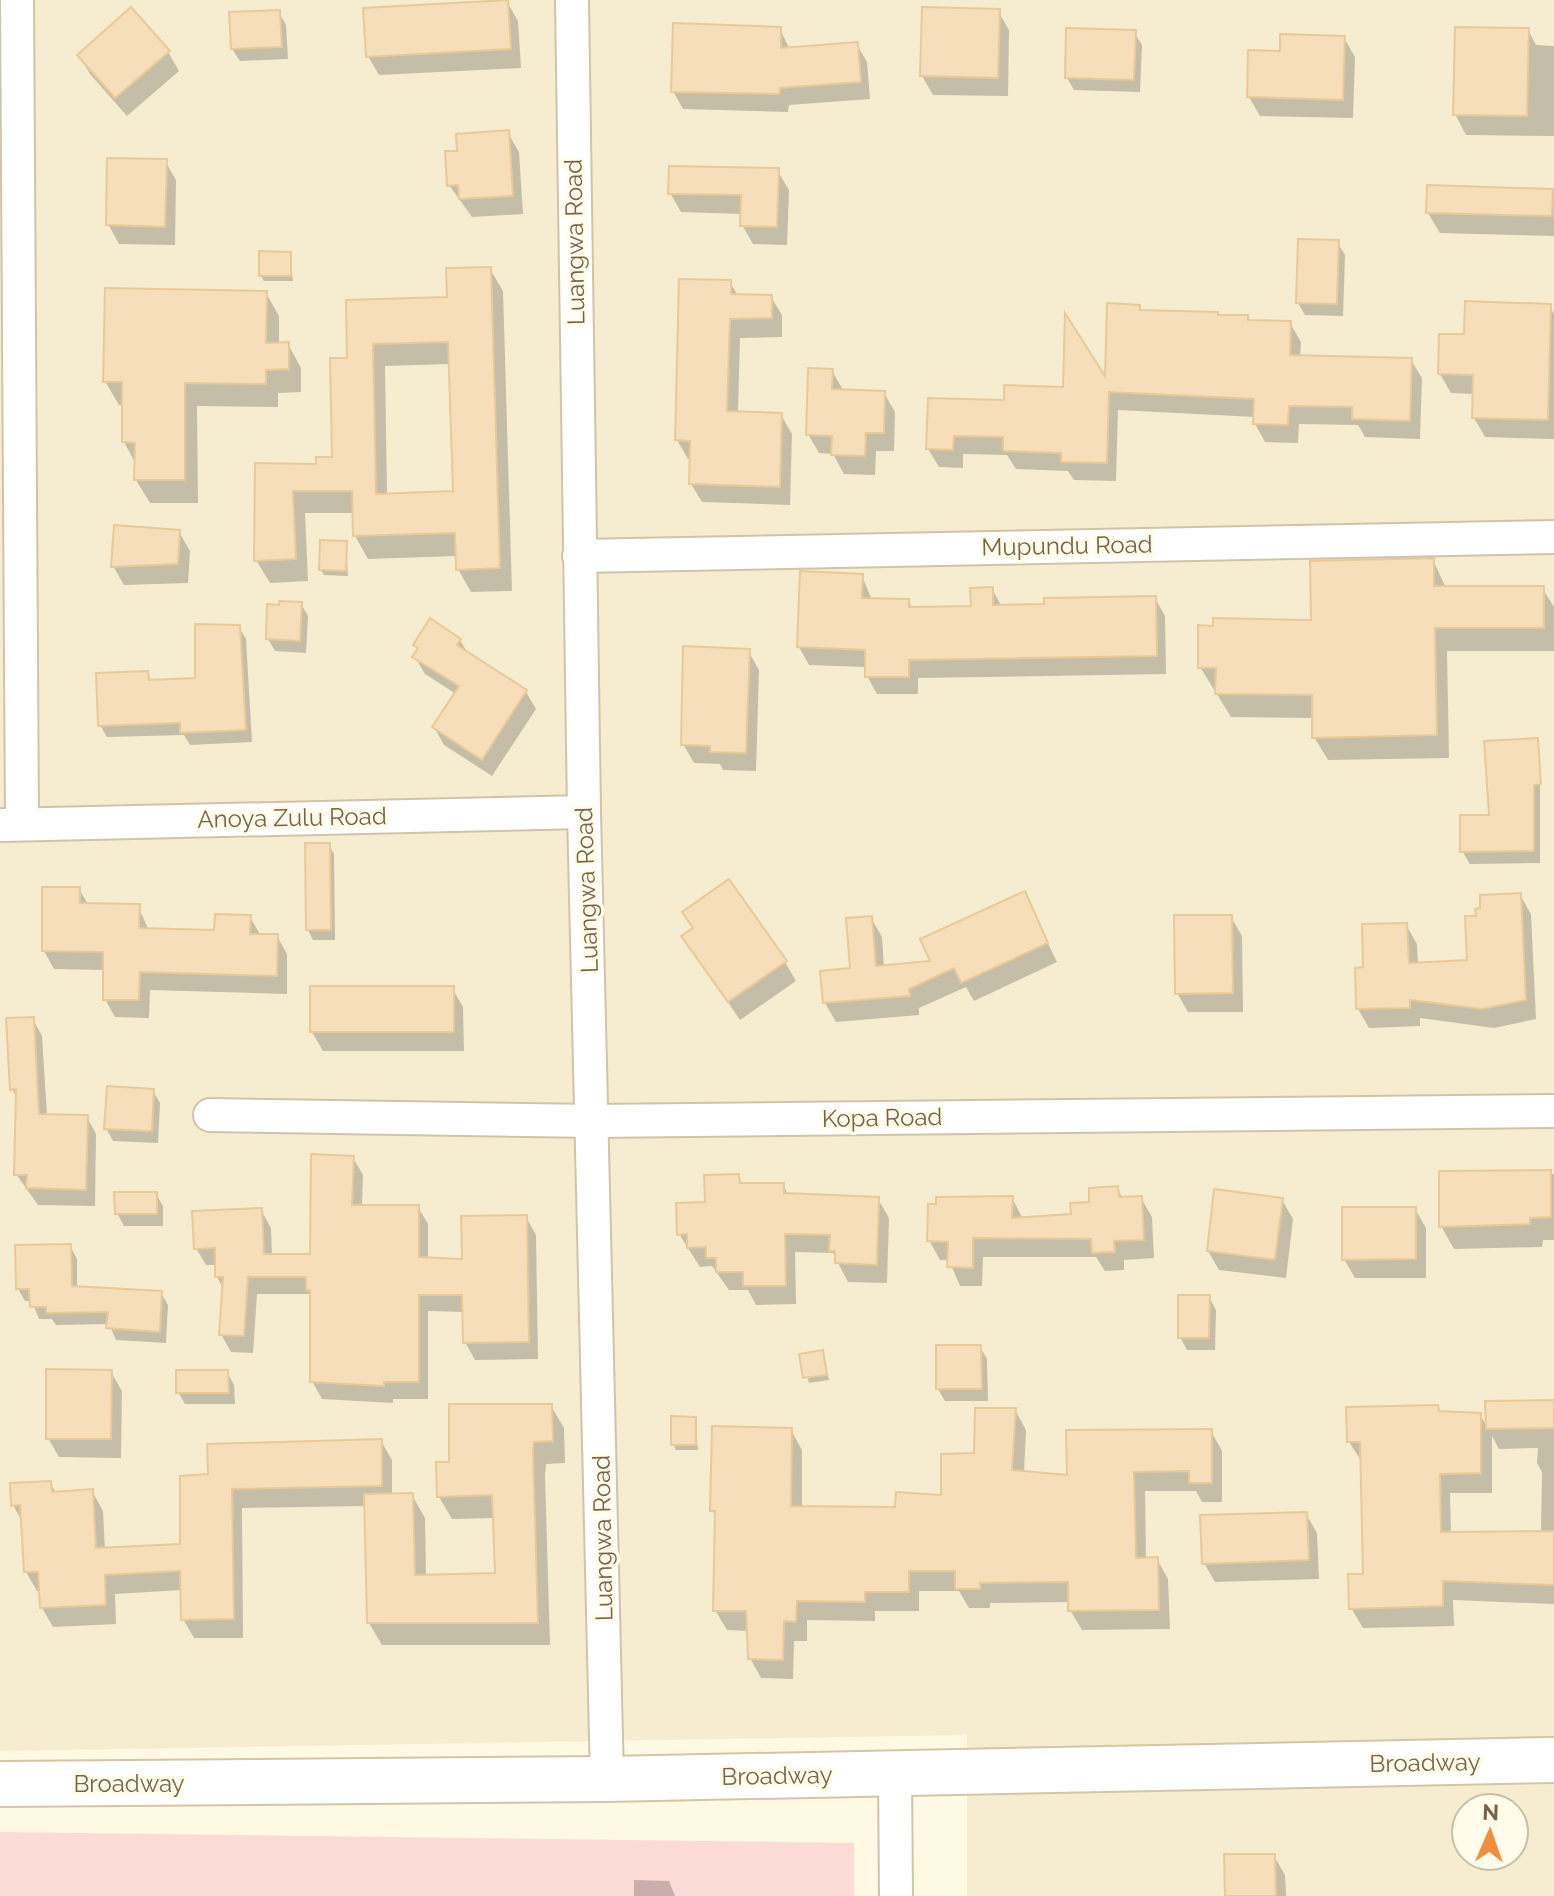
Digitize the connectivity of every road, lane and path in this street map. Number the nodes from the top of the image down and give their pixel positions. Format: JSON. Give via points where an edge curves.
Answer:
{"nodes":[{"id":1,"x":17,"y":0,"type":"edge"},
{"id":2,"x":572,"y":0,"type":"edge"},
{"id":3,"x":1554,"y":537,"type":"edge"},
{"id":4,"x":579,"y":556,"type":"junction"},
{"id":5,"x":584,"y":812,"type":"junction"},
{"id":6,"x":11,"y":825,"type":"edge"},
{"id":7,"x":1554,"y":1111,"type":"edge"},
{"id":8,"x":210,"y":1115,"type":"dead end"},
{"id":9,"x":594,"y":1121,"type":"junction"},
{"id":10,"x":1554,"y":1760,"type":"edge"},
{"id":11,"x":895,"y":1773,"type":"junction"},
{"id":12,"x":607,"y":1779,"type":"junction"},
{"id":13,"x":0,"y":1784,"type":"edge"},
{"id":14,"x":896,"y":1896,"type":"edge"}],
"edges":[{"from":1,"to":6,"type":"street"},
{"from":2,"to":4,"type":"street","name":"Luangwa Road"},
{"from":3,"to":4,"type":"street","name":"Mupundu Road"},
{"from":4,"to":5,"type":"street","name":"Luangwa Road"},
{"from":5,"to":6,"type":"street","name":"Anoya Zulu Road"},
{"from":5,"to":9,"type":"street","name":"Luangwa Road"},
{"from":7,"to":9,"type":"street","name":"Kopa Road"},
{"from":8,"to":9,"type":"street","name":"Kopa Road"},
{"from":9,"to":12,"type":"street","name":"Luangwa Road"},
{"from":10,"to":11,"type":"main road","name":"Broadway"},
{"from":11,"to":12,"type":"main road","name":"Broadway"},
{"from":11,"to":14,"type":"street"},
{"from":12,"to":13,"type":"main road","name":"Broadway"}]}
